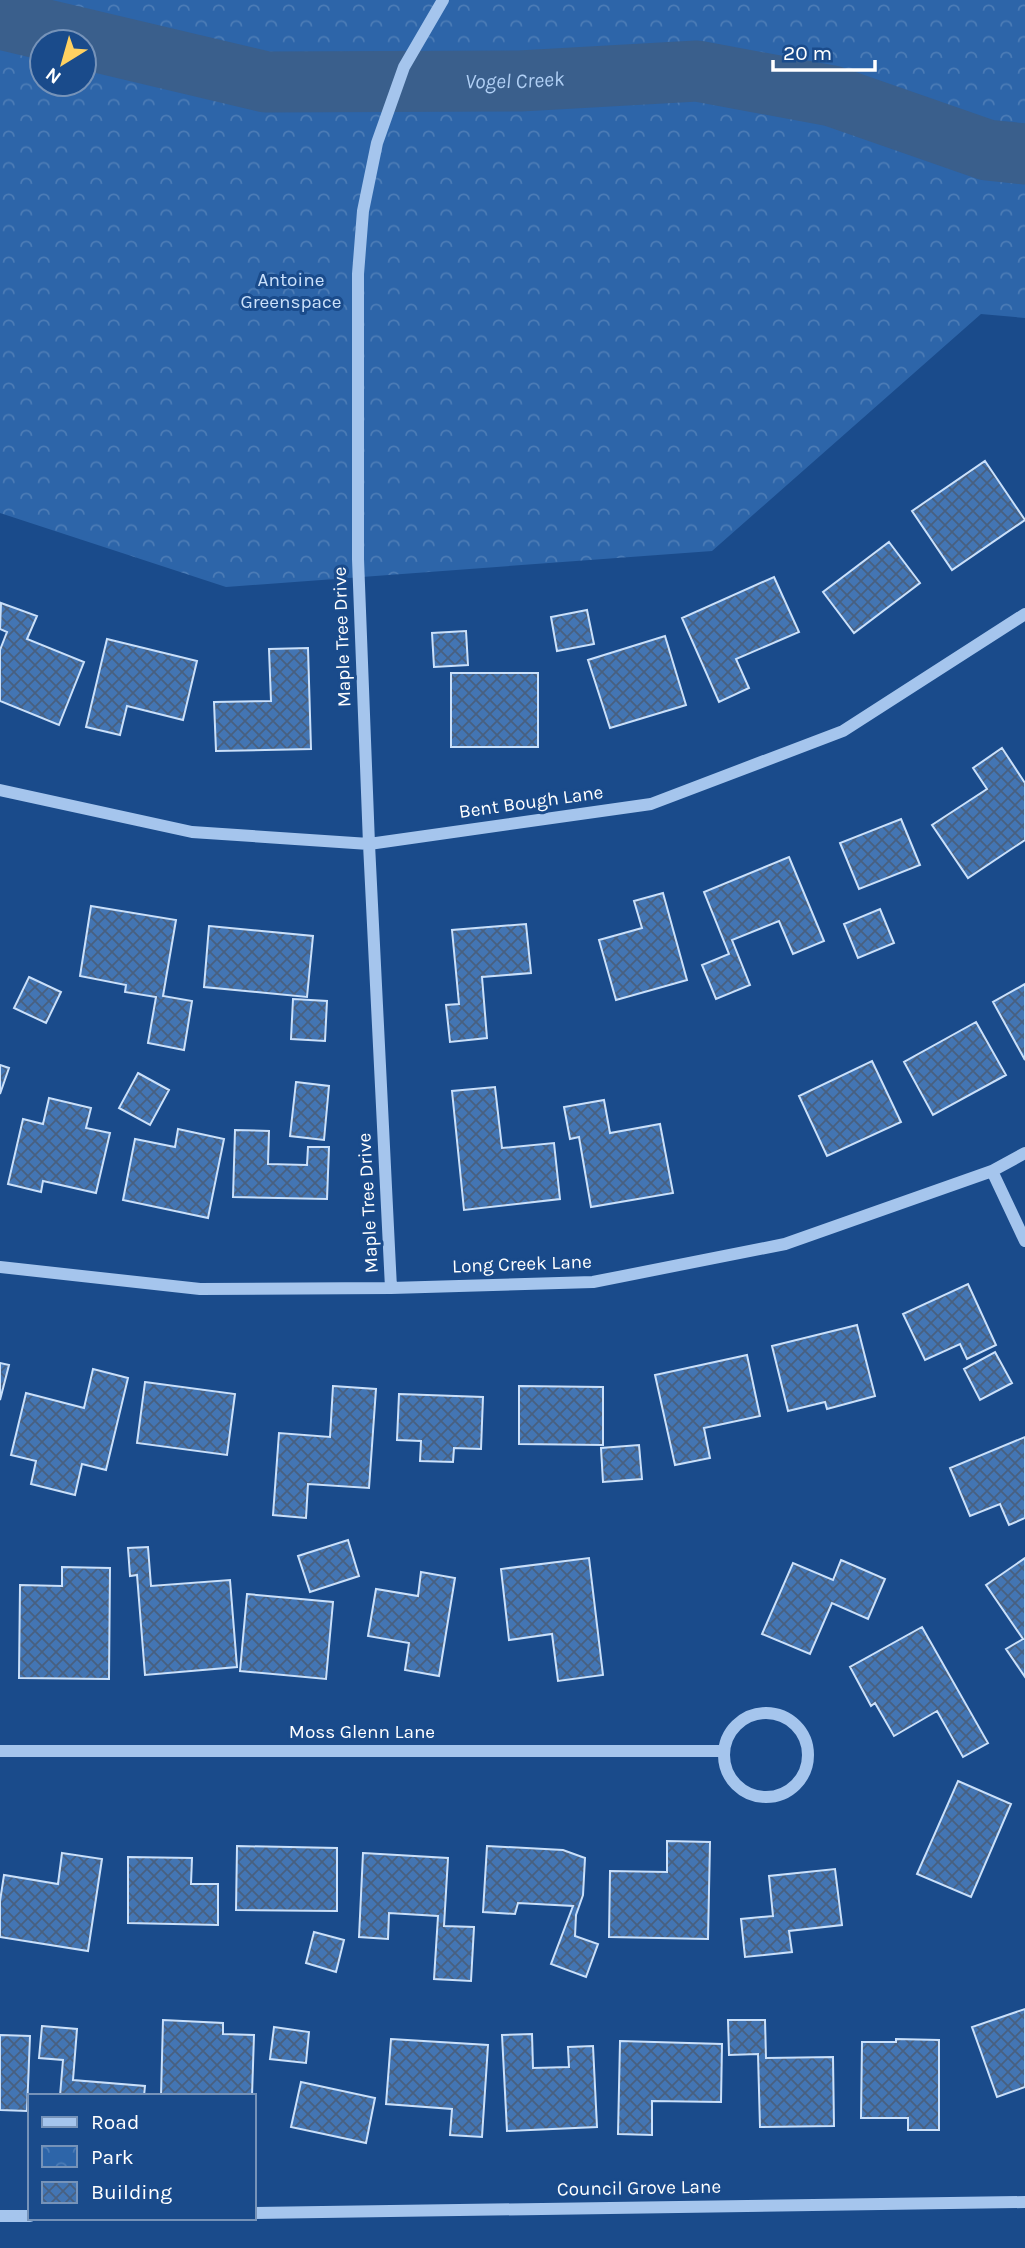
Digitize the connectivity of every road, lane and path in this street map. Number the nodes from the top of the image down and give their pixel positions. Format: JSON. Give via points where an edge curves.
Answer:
{"nodes":[{"id":1,"x":443,"y":0,"type":"edge"},
{"id":2,"x":1025,"y":614,"type":"edge"},
{"id":3,"x":0,"y":790,"type":"edge"},
{"id":4,"x":369,"y":844,"type":"junction"},
{"id":5,"x":1025,"y":1153,"type":"edge"},
{"id":6,"x":992,"y":1171,"type":"junction"},
{"id":7,"x":1025,"y":1241,"type":"edge"},
{"id":8,"x":0,"y":1267,"type":"edge"},
{"id":9,"x":391,"y":1288,"type":"junction"},
{"id":10,"x":0,"y":1751,"type":"edge"},
{"id":11,"x":723,"y":1751,"type":"junction"},
{"id":12,"x":1025,"y":2202,"type":"edge"},
{"id":13,"x":256,"y":2213,"type":"edge"},
{"id":14,"x":0,"y":2216,"type":"edge"},
{"id":15,"x":28,"y":2216,"type":"edge"}],
"edges":[{"from":1,"to":4,"type":"street","name":"Maple Tree Drive","via":[[404,67],[377,143],[363,211],[358,274],[358,559]]},
{"from":2,"to":4,"type":"street","name":"Bent Bough Lane","via":[[843,731],[651,804]]},
{"from":3,"to":4,"type":"street","name":"Bent Bough Lane","via":[[192,832]]},
{"from":4,"to":9,"type":"street","name":"Maple Tree Drive"},
{"from":5,"to":6,"type":"street","name":"Long Creek Lane"},
{"from":6,"to":7,"type":"street"},
{"from":6,"to":9,"type":"street","name":"Long Creek Lane","via":[[785,1244],[593,1282]]},
{"from":8,"to":9,"type":"street","name":"Long Creek Lane","via":[[200,1289]]},
{"from":10,"to":11,"type":"street","name":"Moss Glenn Lane"},
{"from":11,"to":11,"type":"street","via":[[726,1771],[739,1788],[757,1797],[778,1796],[795,1786],[806,1769],[808,1749],[800,1730],[785,1717],[765,1713],[745,1718],[730,1732]]},
{"from":12,"to":13,"type":"street","name":"Council Grove Lane"},
{"from":14,"to":15,"type":"street"}]}
